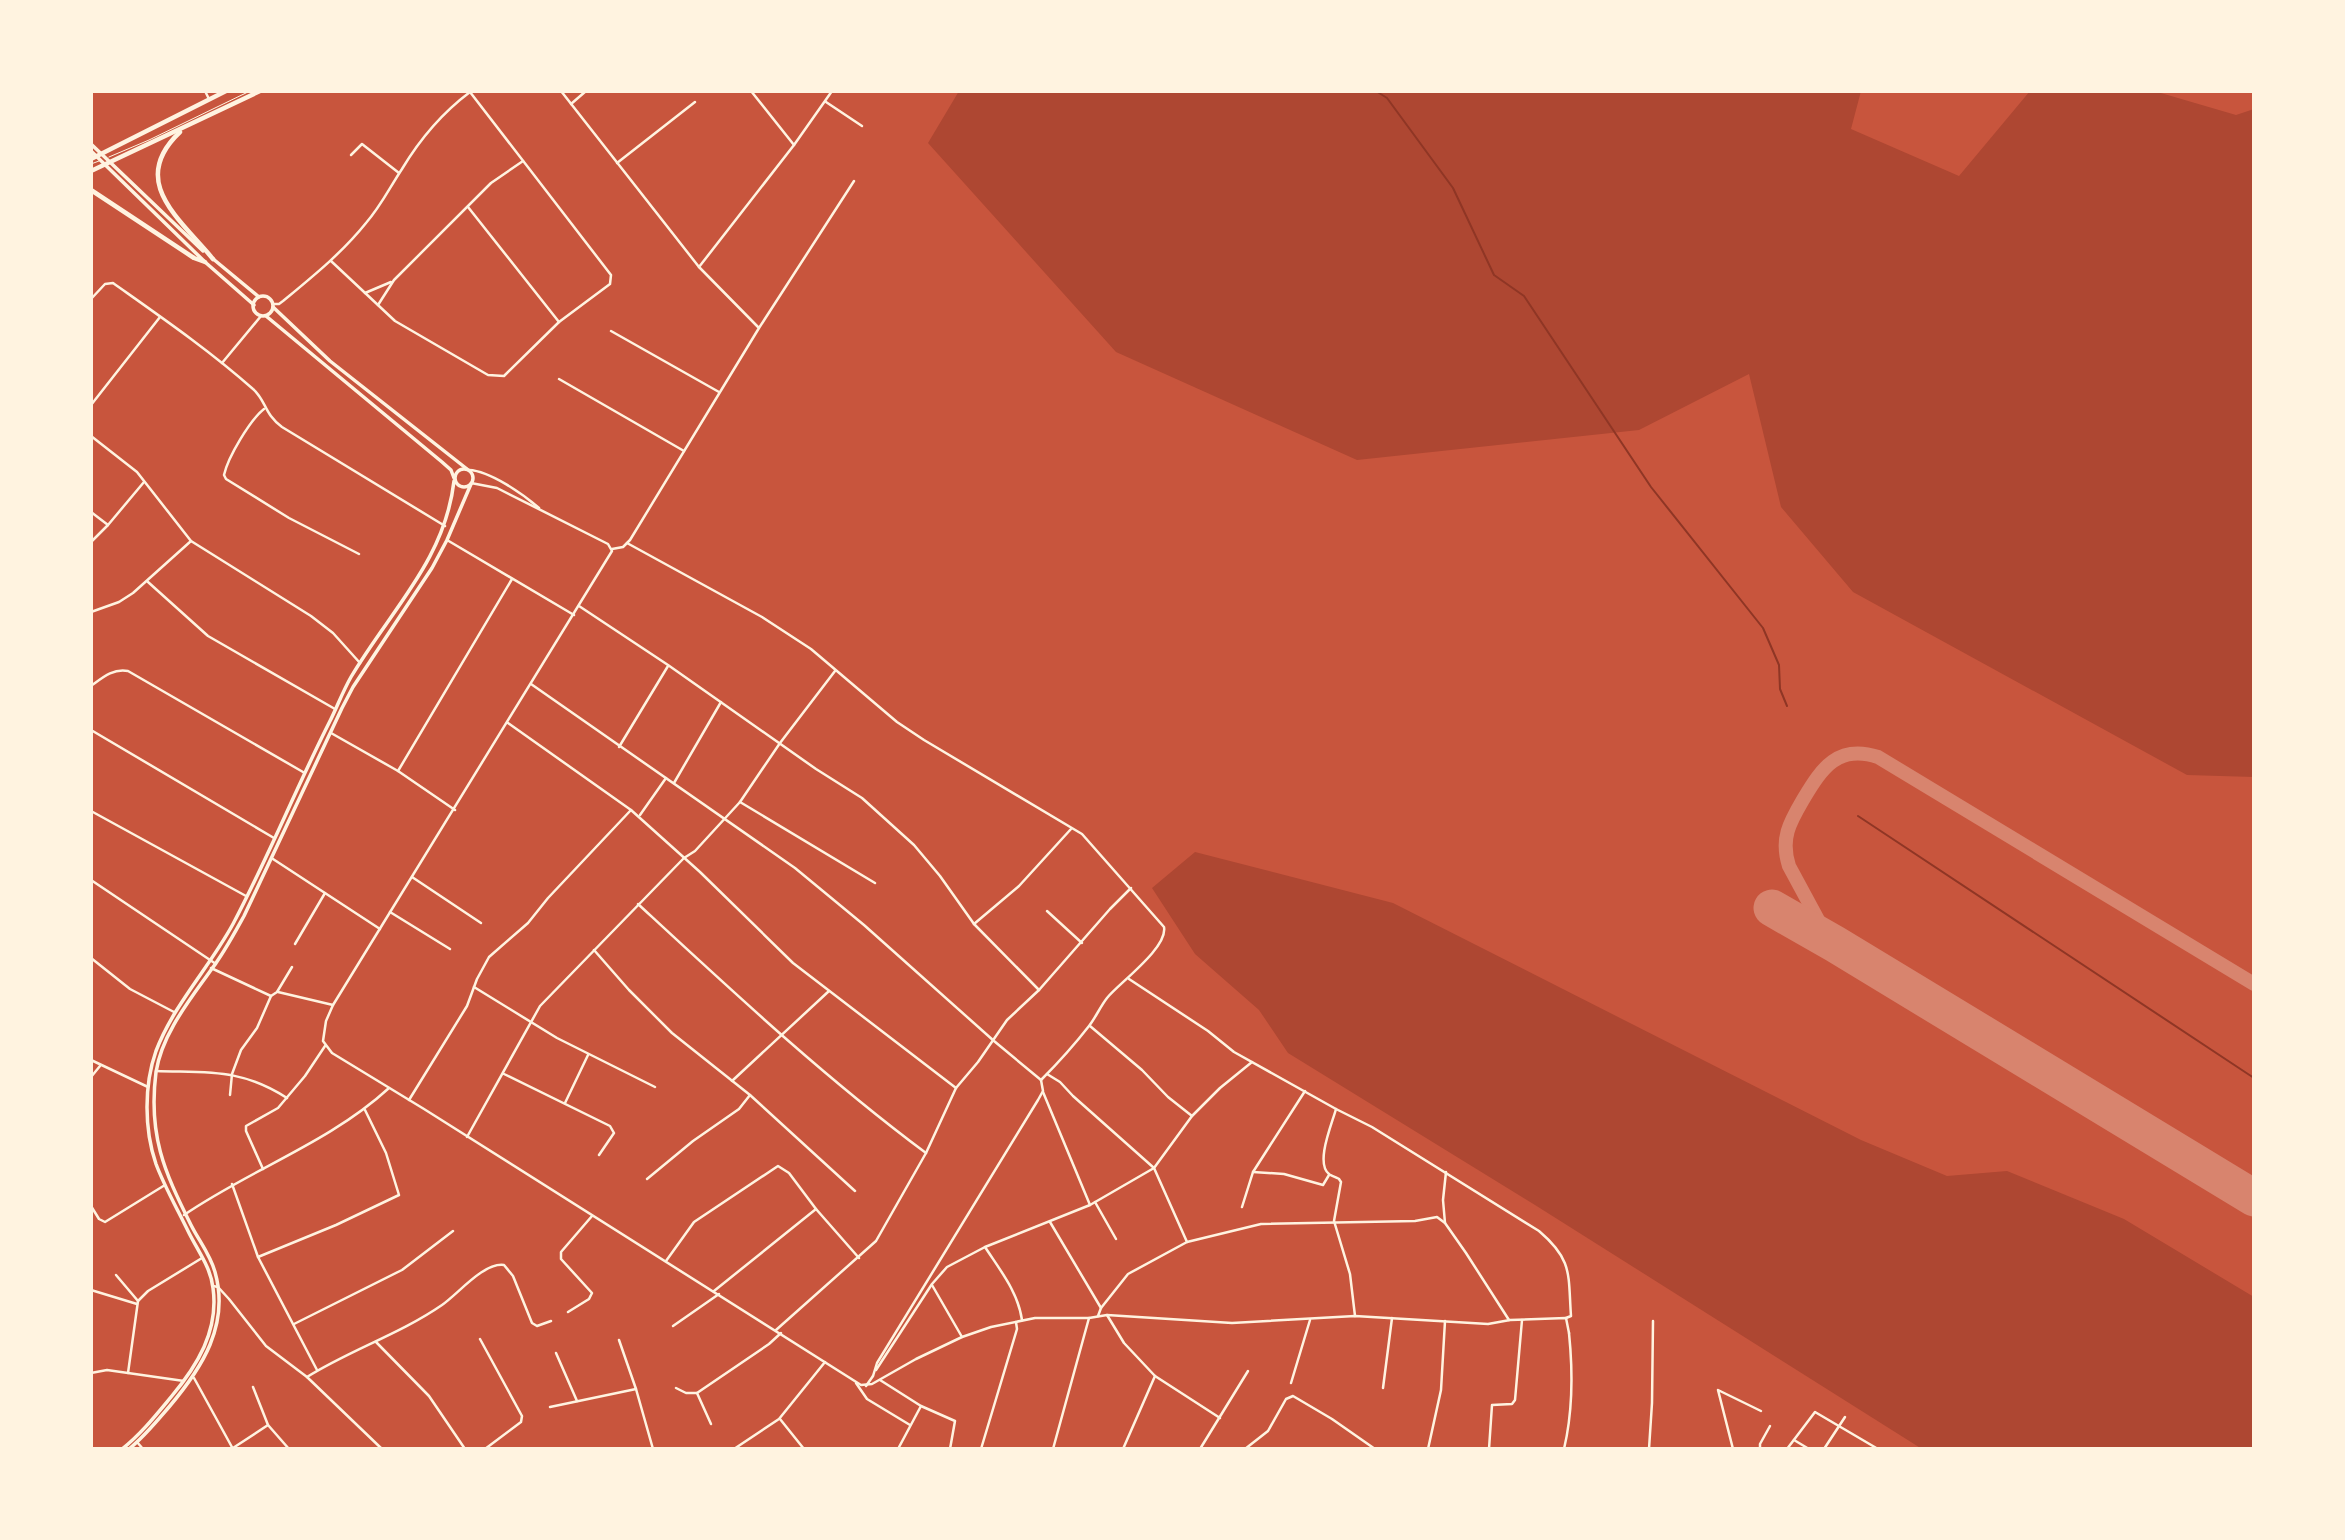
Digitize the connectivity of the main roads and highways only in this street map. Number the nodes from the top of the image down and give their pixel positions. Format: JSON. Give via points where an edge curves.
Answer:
{"nodes":[{"id":1,"x":226,"y":91,"type":"edge"},
{"id":2,"x":260,"y":91,"type":"edge"},
{"id":3,"x":185,"y":128,"type":"junction"},
{"id":4,"x":91,"y":144,"type":"edge"},
{"id":5,"x":91,"y":151,"type":"edge"},
{"id":6,"x":91,"y":159,"type":"edge"},
{"id":7,"x":91,"y":171,"type":"edge"},
{"id":8,"x":91,"y":190,"type":"edge"},
{"id":9,"x":213,"y":259,"type":"junction"},
{"id":10,"x":205,"y":262,"type":"junction"},
{"id":11,"x":259,"y":297,"type":"junction"},
{"id":12,"x":254,"y":305,"type":"junction"},
{"id":13,"x":273,"y":305,"type":"junction"},
{"id":14,"x":264,"y":316,"type":"junction"},
{"id":15,"x":468,"y":470,"type":"junction"},
{"id":16,"x":454,"y":479,"type":"junction"},
{"id":17,"x":471,"y":484,"type":"junction"},
{"id":18,"x":364,"y":655,"type":"junction"},
{"id":19,"x":371,"y":660,"type":"junction"},
{"id":20,"x":278,"y":829,"type":"junction"},
{"id":21,"x":283,"y":834,"type":"junction"},
{"id":22,"x":213,"y":962,"type":"junction"},
{"id":23,"x":210,"y":967,"type":"junction"},
{"id":24,"x":216,"y":1287,"type":"junction"},
{"id":25,"x":122,"y":1449,"type":"edge"},
{"id":26,"x":129,"y":1449,"type":"edge"}],
"edges":[{"from":1,"to":6,"type":"highway"},
{"from":2,"to":3,"type":"highway"},
{"from":3,"to":7,"type":"highway"},
{"from":3,"to":9,"type":"highway","via":[[162,154],[157,180],[164,199]]},
{"from":4,"to":9,"type":"main road"},
{"from":5,"to":10,"type":"main road"},
{"from":8,"to":10,"type":"highway"},
{"from":9,"to":11,"type":"main road"},
{"from":10,"to":12,"type":"main road"},
{"from":11,"to":12,"type":"main road"},
{"from":11,"to":13,"type":"main road","via":[[269,298]]},
{"from":12,"to":14,"type":"main road"},
{"from":13,"to":14,"type":"main road"},
{"from":13,"to":15,"type":"main road","via":[[311,345]]},
{"from":14,"to":16,"type":"main road","via":[[442,462]]},
{"from":15,"to":16,"type":"main road","via":[[460,469]]},
{"from":15,"to":17,"type":"main road"},
{"from":16,"to":17,"type":"main road","via":[[462,487]]},
{"from":16,"to":18,"type":"main road","via":[[445,526],[414,587]]},
{"from":17,"to":19,"type":"main road","via":[[447,540]]},
{"from":18,"to":19,"type":"main road"},
{"from":18,"to":20,"type":"main road"},
{"from":19,"to":21,"type":"main road","via":[[353,687]]},
{"from":20,"to":21,"type":"main road"},
{"from":20,"to":22,"type":"main road"},
{"from":21,"to":22,"type":"main road","via":[[244,916]]},
{"from":22,"to":23,"type":"main road"},
{"from":23,"to":24,"type":"main road","via":[[165,1044],[156,1071],[155,1125],[167,1175],[209,1256]]},
{"from":23,"to":24,"type":"main road","via":[[174,1012],[150,1069],[148,1087],[155,1162]]},
{"from":24,"to":25,"type":"main road","via":[[209,1337],[200,1359]]},
{"from":24,"to":26,"type":"main road","via":[[219,1305],[212,1340],[194,1378]]}]}
